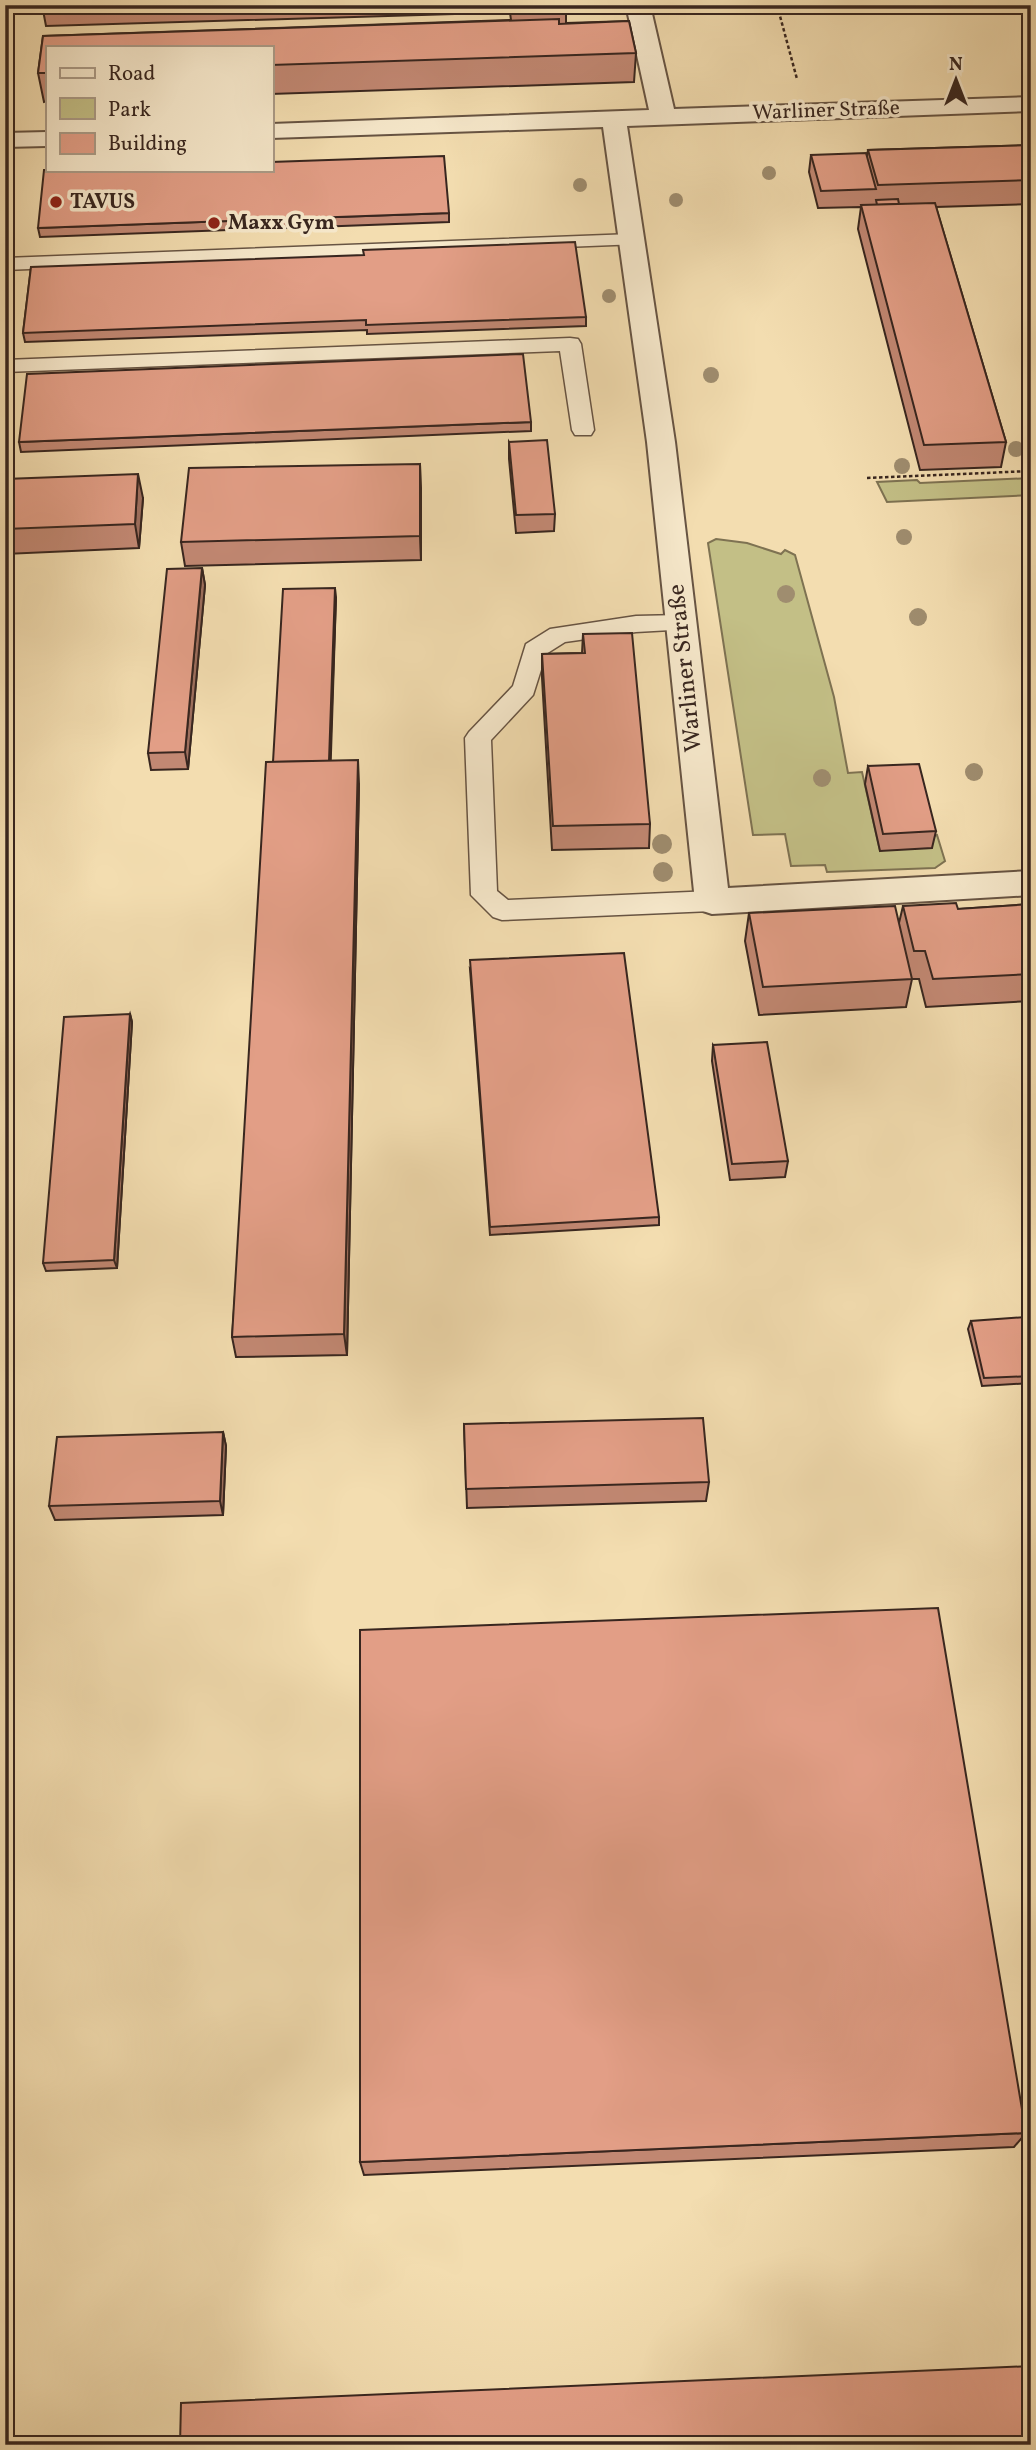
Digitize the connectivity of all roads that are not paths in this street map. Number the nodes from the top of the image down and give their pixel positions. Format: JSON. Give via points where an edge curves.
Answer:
{"nodes":[{"id":1,"x":638,"y":5,"type":"edge"},
{"id":2,"x":1031,"y":104,"type":"edge"},
{"id":3,"x":663,"y":117,"type":"junction"},
{"id":4,"x":614,"y":119,"type":"junction"},
{"id":5,"x":273,"y":131,"type":"edge"},
{"id":6,"x":46,"y":139,"type":"edge"},
{"id":7,"x":5,"y":141,"type":"edge"},
{"id":8,"x":632,"y":240,"type":"junction"},
{"id":9,"x":5,"y":264,"type":"edge"},
{"id":10,"x":5,"y":366,"type":"edge"},
{"id":11,"x":583,"y":430,"type":"dead end"},
{"id":12,"x":681,"y":623,"type":"junction"},
{"id":13,"x":1031,"y":883,"type":"edge"},
{"id":14,"x":712,"y":901,"type":"junction"}],
"edges":[{"from":1,"to":3,"type":"street"},
{"from":2,"to":3,"type":"street","name":"Warliner Straße"},
{"from":3,"to":4,"type":"street","name":"Warliner Straße"},
{"from":4,"to":5,"type":"street","name":"Warliner Straße"},
{"from":4,"to":8,"type":"street","name":"Warliner Straße"},
{"from":6,"to":7,"type":"street"},
{"from":8,"to":9,"type":"lane"},
{"from":8,"to":12,"type":"street","name":"Warliner Straße"},
{"from":10,"to":11,"type":"lane","via":[[570,344]]},
{"from":12,"to":14,"type":"street","name":"Warliner Straße"},
{"from":12,"to":14,"type":"lane","via":[[559,635],[535,650],[524,688],[478,738],[484,895],[502,910]]},
{"from":13,"to":14,"type":"street"}]}
